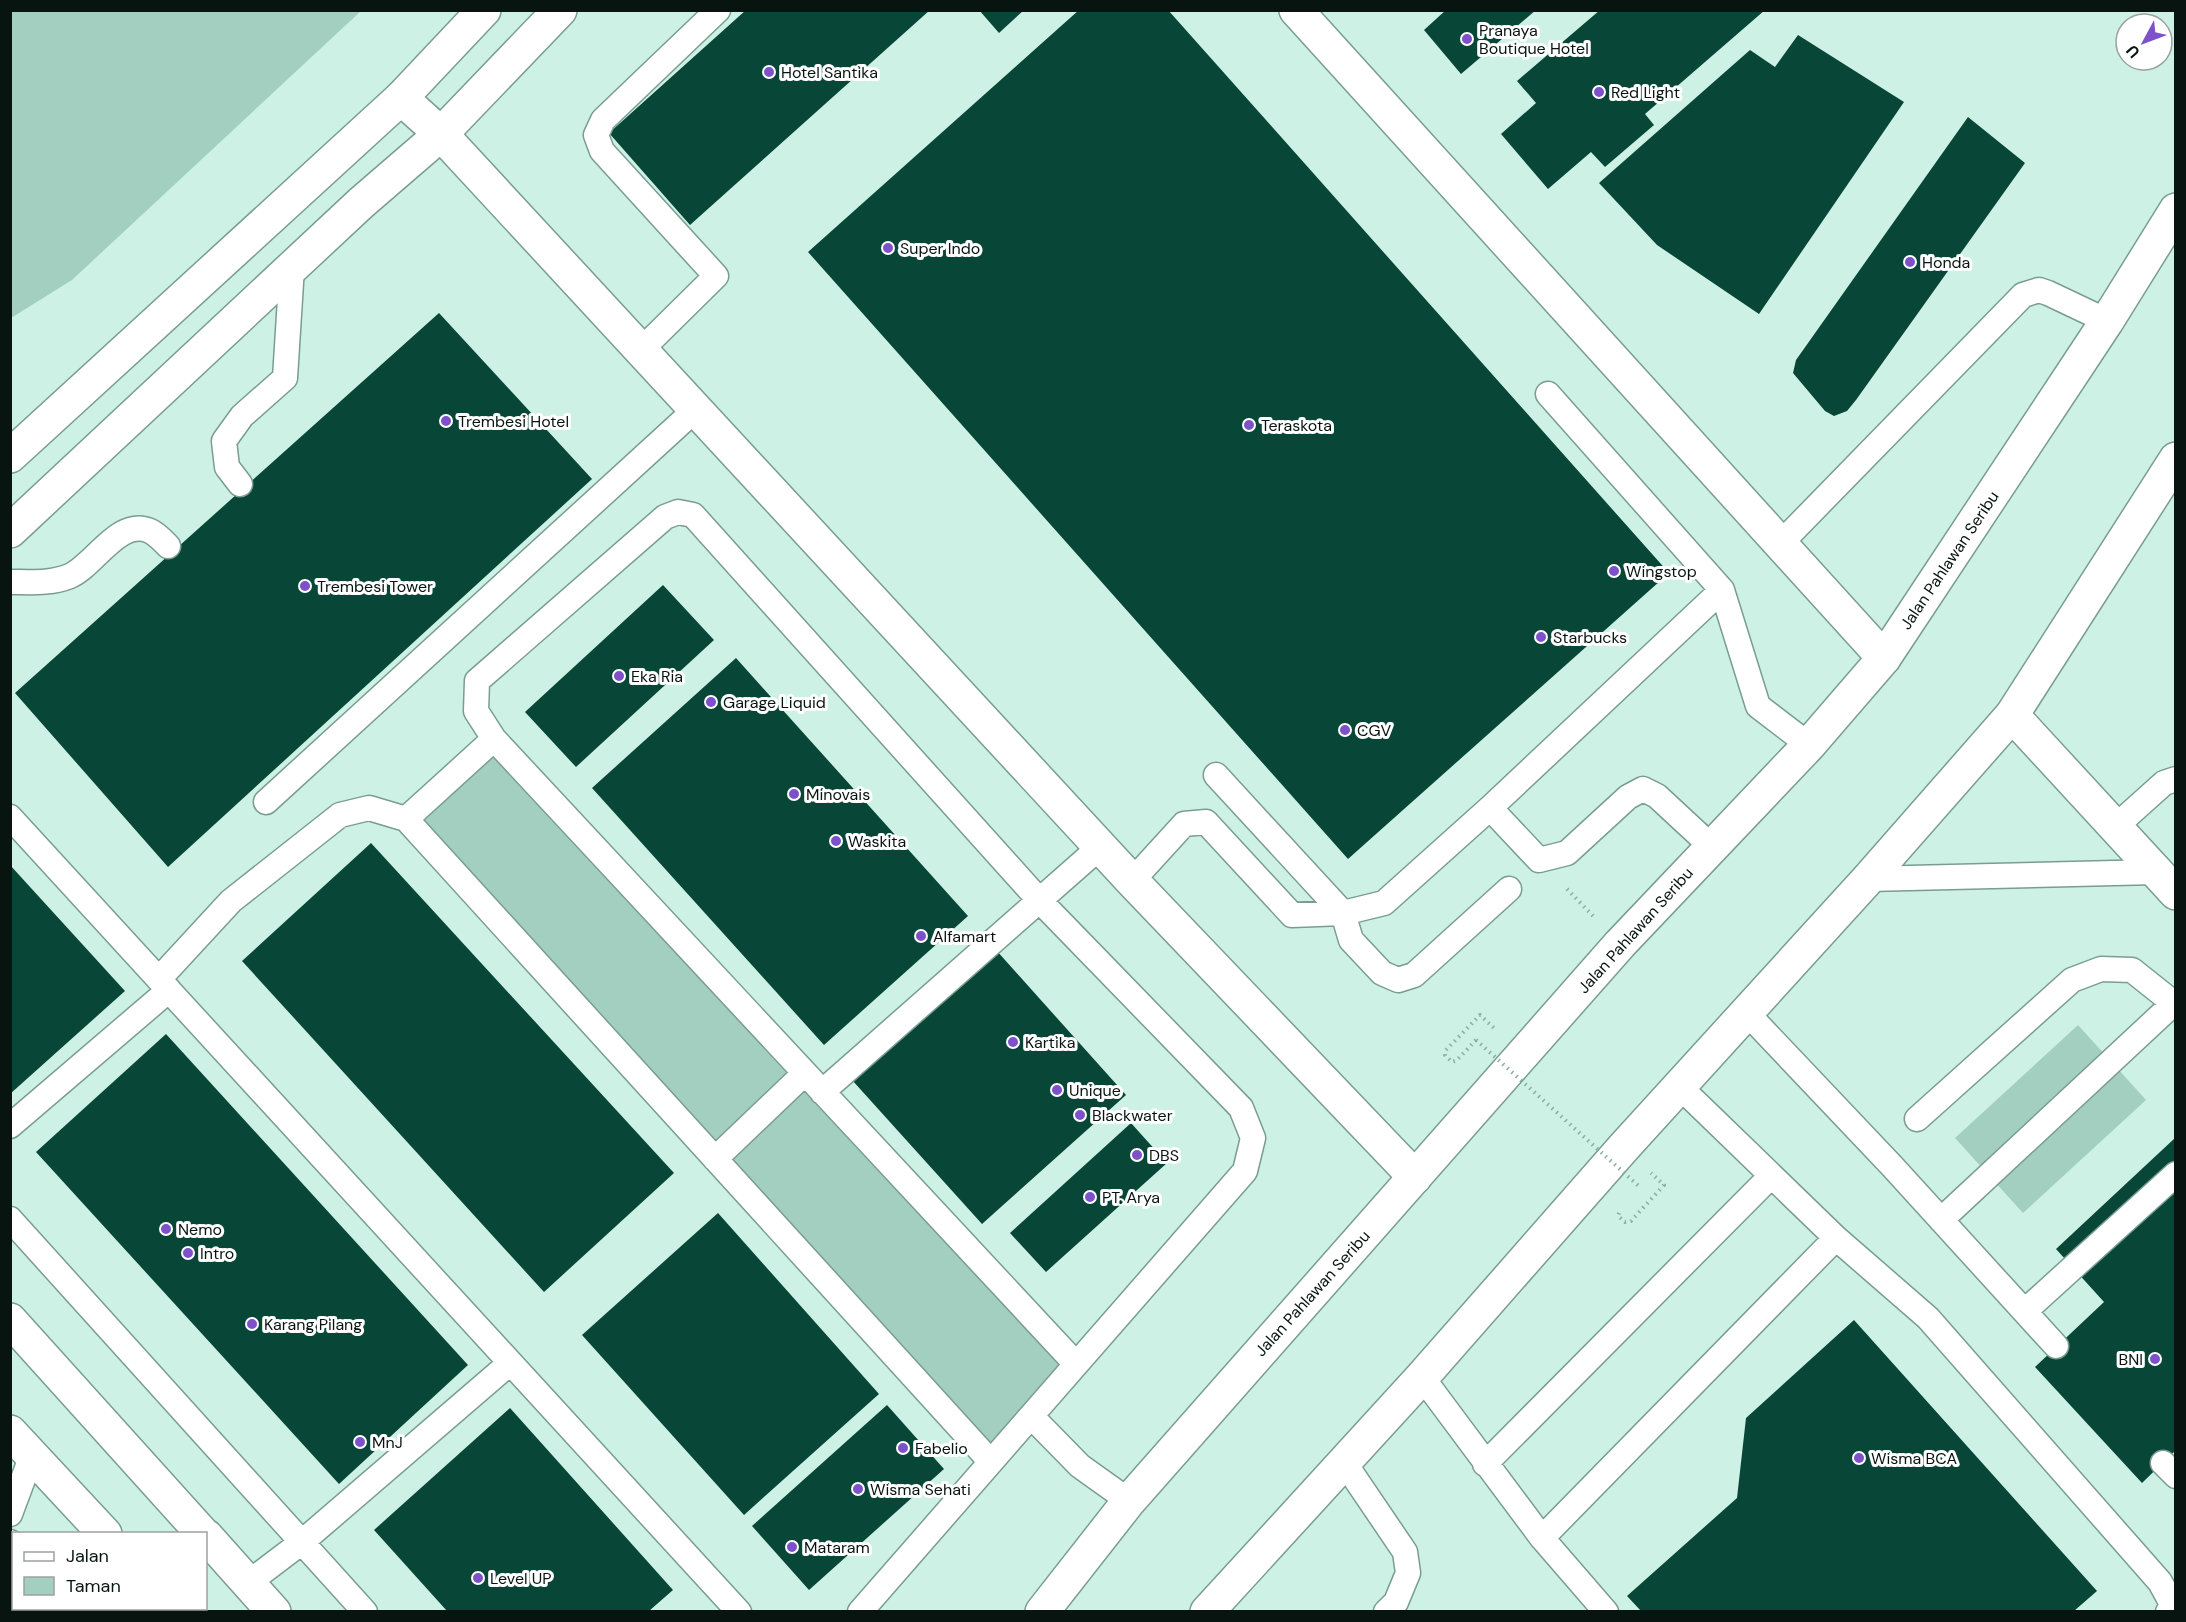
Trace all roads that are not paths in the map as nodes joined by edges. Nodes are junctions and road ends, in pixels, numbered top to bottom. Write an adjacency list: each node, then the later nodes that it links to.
1 (484, 10): 5 (street)
2 (560, 10): 6 (street)
3 (718, 10): 10 (lane)
4 (1296, 10): 17 (street)
5 (401, 98): 6 (street); 13 (street)
6 (441, 134): 8 (street); 10 (street)
7 (2175, 210): 9 (street, Jalan Pahlawan Seribu)
8 (292, 267): 15 (lane); 16 (street)
9 (2107, 321): 17 (lane); 21 (street, Jalan Pahlawan Seribu)
10 (641, 350): 12 (street)
11 (1548, 394): 20 (lane)
12 (696, 409): 27 (lane); 32 (street)
13 (10, 456)
14 (2175, 459): 22 (street)
15 (240, 484)
16 (10, 531)
17 (1780, 544): 21 (street)
18 (168, 546): 19 (lane)
19 (10, 582)
20 (1722, 590): 24 (lane); 28 (lane)
21 (1884, 658): 24 (street, Jalan Pahlawan Seribu)
22 (2012, 716): 31 (street); 34 (street)
23 (494, 739): 30 (lane); 38 (lane); 43 (lane)
24 (1809, 745): 33 (street, Jalan Pahlawan Seribu)
25 (1216, 776): 39 (lane)
26 (2175, 779): 31 (lane)
27 (266, 802)
28 (1490, 808): 33 (lane); 39 (lane)
29 (10, 817): 40 (lane)
30 (406, 819): 40 (lane); 48 (lane)
31 (2115, 827): 36 (street)
32 (1100, 847): 35 (street); 38 (lane)
33 (1712, 847): 51 (street, Jalan Pahlawan Seribu)
34 (1868, 879): 36 (lane); 42 (street)
35 (1131, 881): 39 (lane); 51 (street)
36 (2166, 882)
37 (1509, 889): 39 (lane)
38 (1040, 901): 45 (lane); 59 (lane)
39 (1342, 913)
40 (164, 984): 47 (lane); 58 (lane)
41 (2175, 1004): 46 (lane); 53 (lane)
42 (1746, 1012): 44 (street); 53 (lane)
43 (805, 1073): 45 (lane); 48 (lane)
44 (1679, 1086): 50 (lane); 60 (street)
45 (822, 1092): 59 (lane)
46 (1917, 1119)
47 (10, 1126)
48 (715, 1158): 63 (lane)
49 (2175, 1174): 55 (lane)
50 (1771, 1176): 54 (lane); 65 (lane)
51 (1415, 1177): 66 (street, Jalan Pahlawan Seribu)
52 (10, 1219): 72 (lane)
53 (1941, 1220): 55 (lane)
54 (1836, 1238): 71 (lane); 82 (lane)
55 (2025, 1311): 57 (lane)
56 (10, 1320): 69 (street)
57 (2056, 1346)
58 (510, 1363): 72 (lane); 76 (lane)
59 (1076, 1364): 61 (lane)
60 (1422, 1377): 64 (street); 65 (lane)
61 (1031, 1416): 63 (lane); 66 (lane)
62 (21, 1444): 67 (lane); 68 (street)
63 (991, 1462): 77 (lane)
64 (1344, 1462): 79 (street); 80 (lane)
65 (1485, 1464): 71 (lane)
66 (1129, 1501): 78 (street, Jalan Pahlawan Seribu)
67 (10, 1514)
68 (104, 1532)
69 (201, 1532)
70 (207, 1538): 73 (street)
71 (1542, 1538): 81 (lane)
72 (302, 1542): 73 (lane); 75 (lane)
73 (248, 1583): 74 (street)
74 (274, 1611)
75 (365, 1611)
76 (739, 1611)
77 (860, 1611)
78 (1042, 1611)
79 (1207, 1611)
80 (1386, 1611)
81 (1606, 1611)
82 (2168, 1611)

